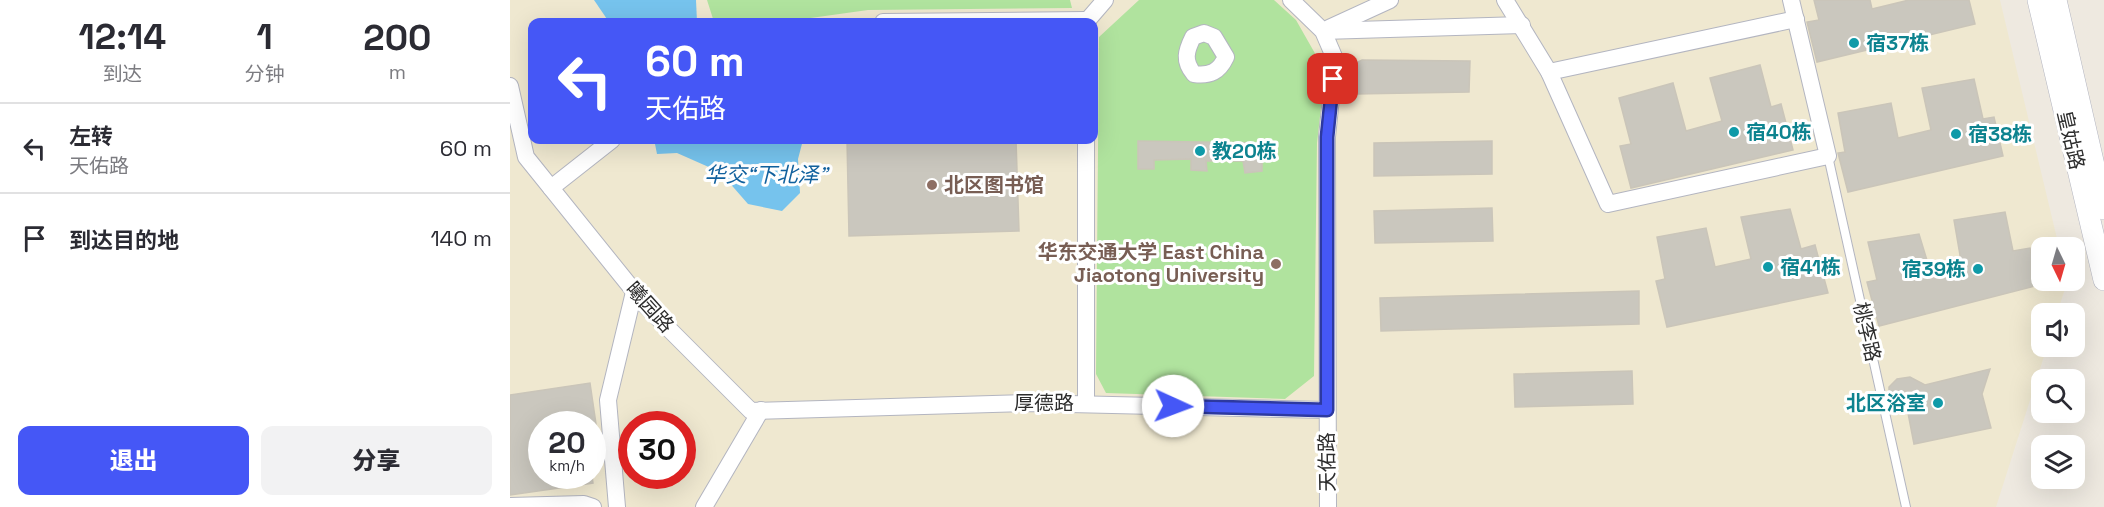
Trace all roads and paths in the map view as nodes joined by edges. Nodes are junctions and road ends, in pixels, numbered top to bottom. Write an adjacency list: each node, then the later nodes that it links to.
1 (1106, 0): 8 (street)
2 (1292, 0): 11 (street, 天佑路)
3 (1390, 0): 11 (street)
4 (1505, 0): 10 (street)
5 (1791, 0): 9 (street)
6 (2037, 0): 19 (street, 皇姑路)
7 (2056, 0): 18 (street, 皇姑路)
8 (1089, 18)
9 (1796, 19): 12 (street); 16 (street)
10 (1522, 25): 11 (street); 12 (street)
11 (1323, 31): 23 (street, 天佑路)
12 (1550, 72): 16 (street)
13 (510, 86): 17 (street, 曦园路)
14 (607, 144): 17 (street)
15 (1086, 144): 21 (street)
16 (1828, 156): 29 (lane, 桃李路)
17 (551, 188): 20 (street, 曦园路)
18 (2104, 208)
19 (2104, 280)
20 (634, 292): 22 (street, 曦园路); 26 (street)
21 (1086, 403): 22 (street, 厚德路); 23 (street, 厚德路)
22 (761, 410): 27 (street)
23 (1327, 410): 28 (street, 天佑路)
24 (510, 506): 25 (street)
25 (593, 507)
26 (617, 507)
27 (704, 507)
28 (1328, 507)
29 (1906, 507)

